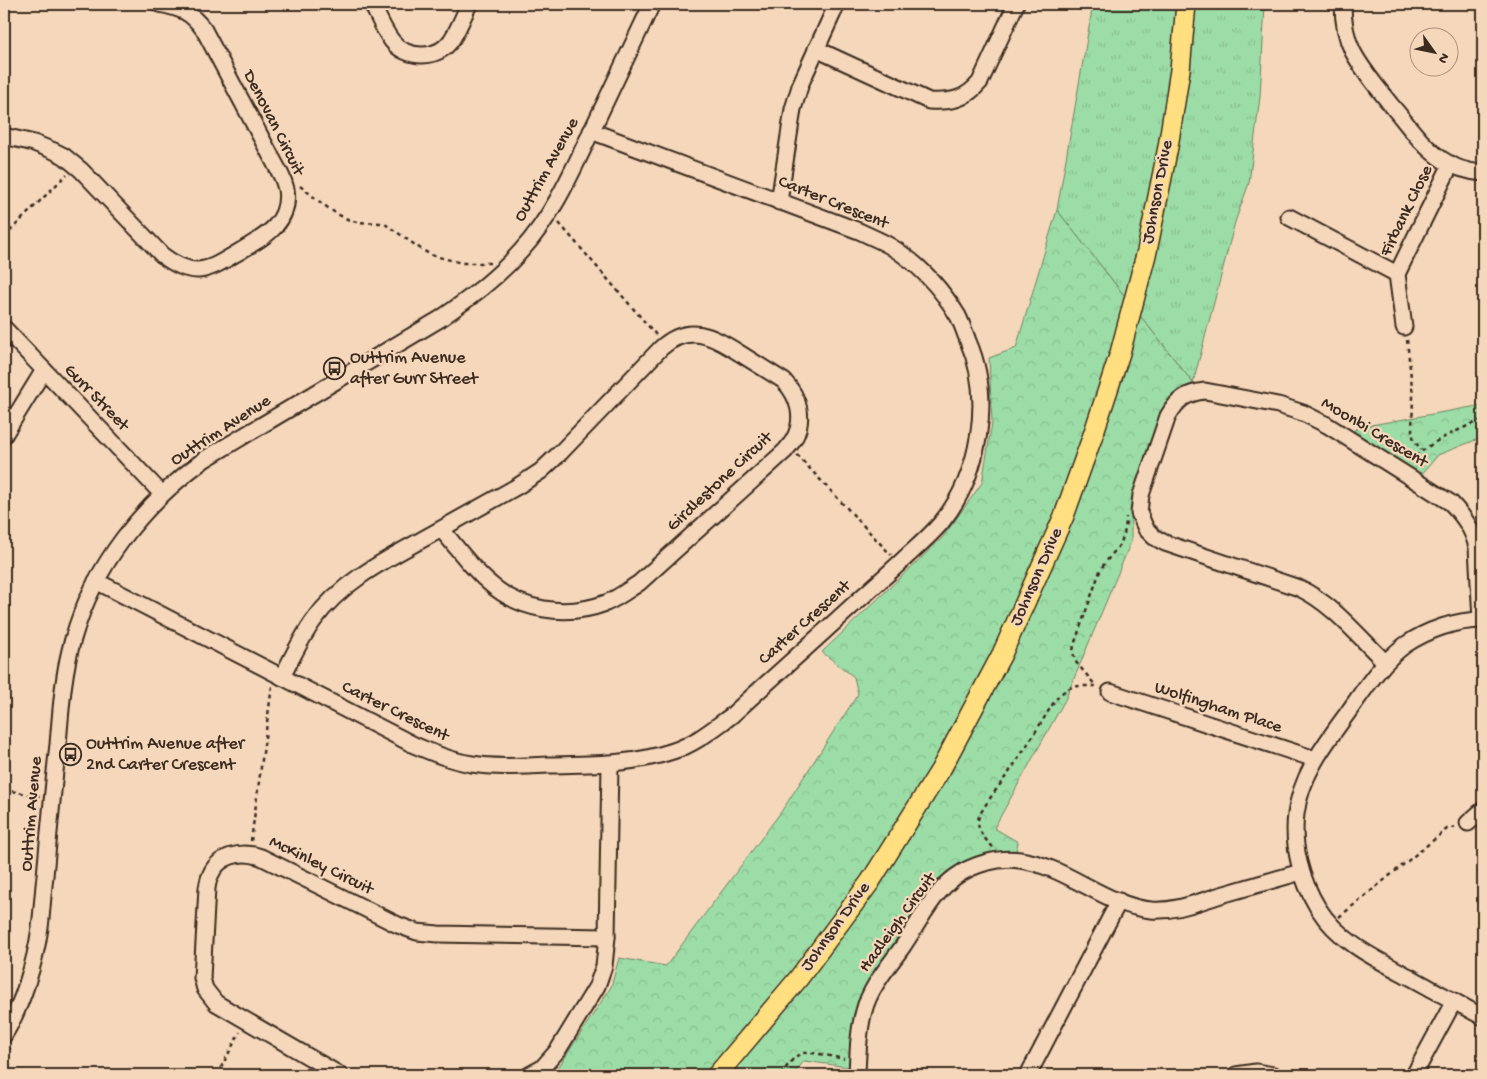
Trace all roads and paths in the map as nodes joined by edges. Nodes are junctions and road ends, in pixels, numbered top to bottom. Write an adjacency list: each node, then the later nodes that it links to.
1 (159, 4): 15 (street, Denovan Circuit)
2 (372, 4): 3 (street)
3 (469, 4)
4 (652, 4): 10 (street, Outtrim Avenue)
5 (837, 4): 9 (street)
6 (1016, 4): 9 (street)
7 (1186, 4): 60 (main road, Johnson Drive)
8 (1343, 4): 12 (street)
9 (816, 49): 16 (street)
10 (591, 131): 16 (street, Carter Crescent); 31 (street, Outtrim Avenue)
11 (4, 136): 13 (street, Denovan Circuit)
12 (1451, 164): 14 (street); 21 (street, Firbank Close)
13 (75, 166): 15 (street, Denovan Circuit); 19 (path)
14 (1483, 173)
15 (284, 184): 20 (path)
16 (780, 202): 34 (street, Carter Crescent)
17 (1289, 217): 21 (street, Firbank Close)
18 (557, 222): 24 (path)
19 (4, 237)
20 (487, 269)
21 (1397, 274): 22 (street, Firbank Close)
22 (1404, 327): 29 (path)
23 (4, 328): 25 (street, Gurr Street)
24 (664, 345): 28 (street, Girdlestone Circuit); 33 (street, Girdlestone Circuit)
25 (44, 370): 27 (street); 31 (street, Gurr Street)
26 (1483, 419): 29 (path)
27 (4, 435)
28 (789, 446): 33 (street, Girdlestone Circuit); 34 (path)
29 (1421, 450): 30 (path)
30 (1402, 472): 36 (street, Moonbi Crescent); 37 (street, Moonbi Crescent)
31 (162, 494): 35 (street, Outtrim Avenue)
32 (1126, 513): 47 (path)
33 (441, 529): 38 (street, Girdlestone Circuit)
34 (899, 564): 41 (street, Carter Crescent)
35 (96, 581): 38 (street, Carter Crescent); 54 (street, Outtrim Avenue)
36 (1482, 620): 37 (street)
37 (1385, 662): 40 (street)
38 (278, 675): 41 (street, Carter Crescent); 46 (path)
39 (1110, 692): 40 (street, Wolfingham Place)
40 (1315, 759): 48 (street)
41 (610, 764): 51 (street)
42 (4, 790): 43 (path)
43 (41, 796)
44 (1483, 810): 45 (street)
45 (1468, 823): 50 (path)
46 (252, 839)
47 (997, 849)
48 (1301, 872): 49 (street, Hadleigh Circuit); 50 (street)
49 (1119, 901): 56 (street, Hadleigh Circuit); 62 (street)
50 (1331, 924): 52 (street)
51 (607, 937): 58 (street, McKinley Circuit); 59 (street)
52 (1454, 1001): 53 (street); 65 (street)
53 (1483, 1017)
54 (4, 1035)
55 (237, 1038): 57 (path)
56 (857, 1068): 61 (path)
57 (217, 1075)
58 (340, 1075)
59 (530, 1075)
60 (717, 1075)
61 (781, 1075)
62 (1028, 1075)
63 (1236, 1075): 64 (street)
64 (1274, 1075)
65 (1414, 1075)

